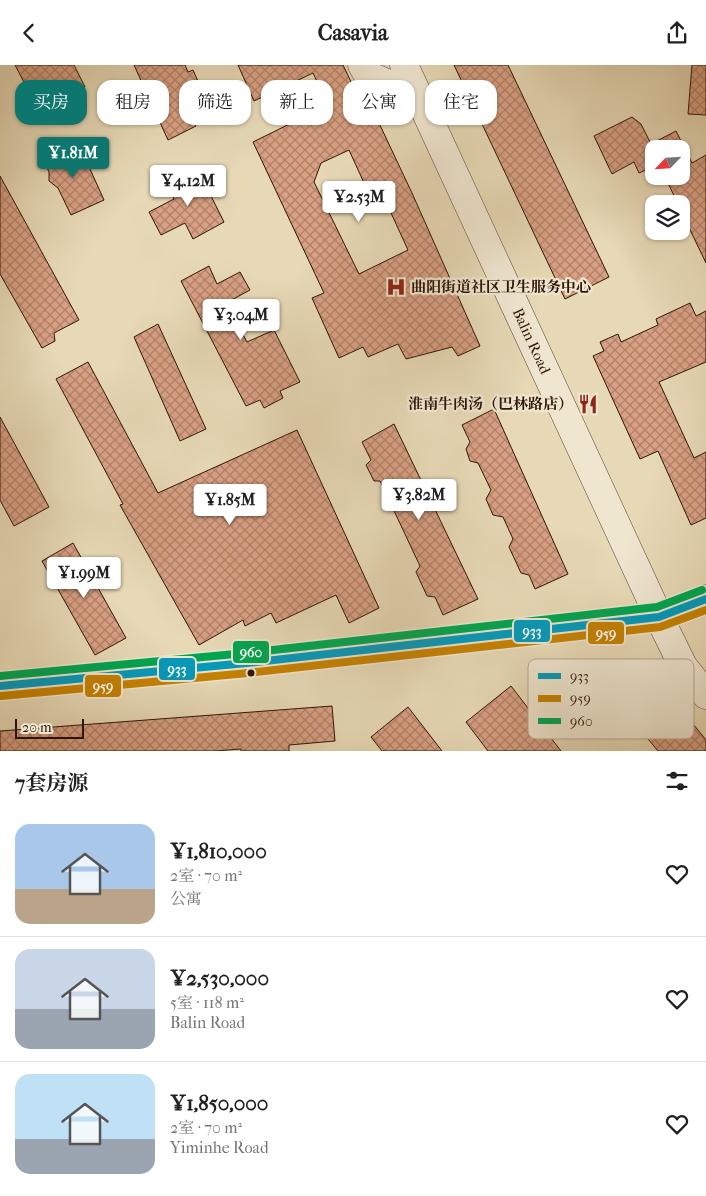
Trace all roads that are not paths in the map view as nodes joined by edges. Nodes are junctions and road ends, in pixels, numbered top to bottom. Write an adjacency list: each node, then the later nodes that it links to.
1 (362, 65): 3 (street)
2 (404, 65): 3 (street, Balin Road)
3 (419, 97): 5 (street, Balin Road)
4 (706, 599): 5 (street)
5 (659, 617): 6 (street, Balin Road); 8 (street)
6 (680, 659)
7 (694, 680): 9 (street, Balin Road)
8 (0, 687)
9 (706, 695)

